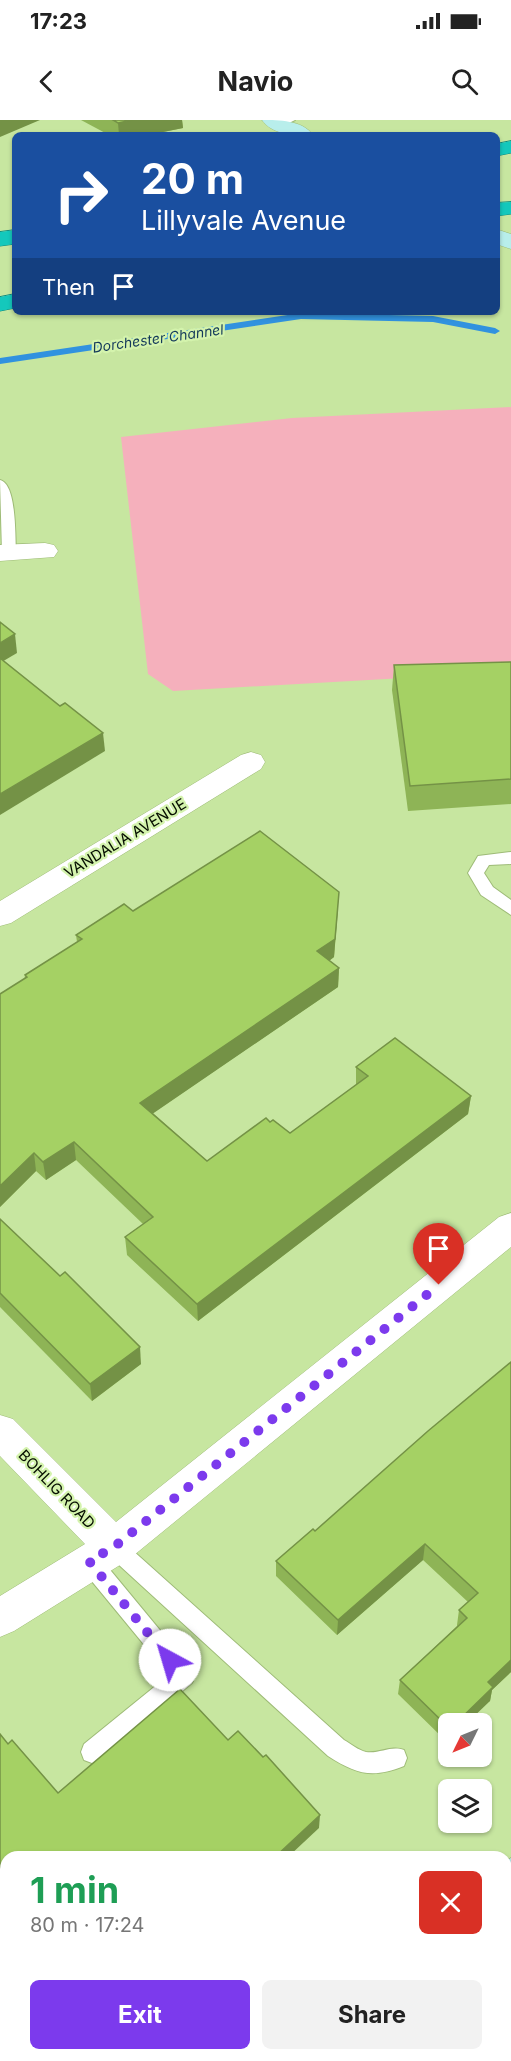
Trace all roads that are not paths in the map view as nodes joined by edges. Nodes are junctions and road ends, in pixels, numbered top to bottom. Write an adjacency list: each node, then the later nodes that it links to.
1 (0, 484): 3 (lane)
2 (45, 551): 3 (street)
3 (5, 553)
4 (251, 762): 7 (street, VANDALIA AVENUE)
5 (511, 858): 6 (lane)
6 (511, 909)
7 (0, 915)
8 (511, 1227): 10 (street)
9 (0, 1431): 10 (street, BOHLIG ROAD)
10 (101, 1554): 11 (street); 12 (lane); 13 (lane)
11 (0, 1618)
12 (92, 1752)
13 (396, 1758)

